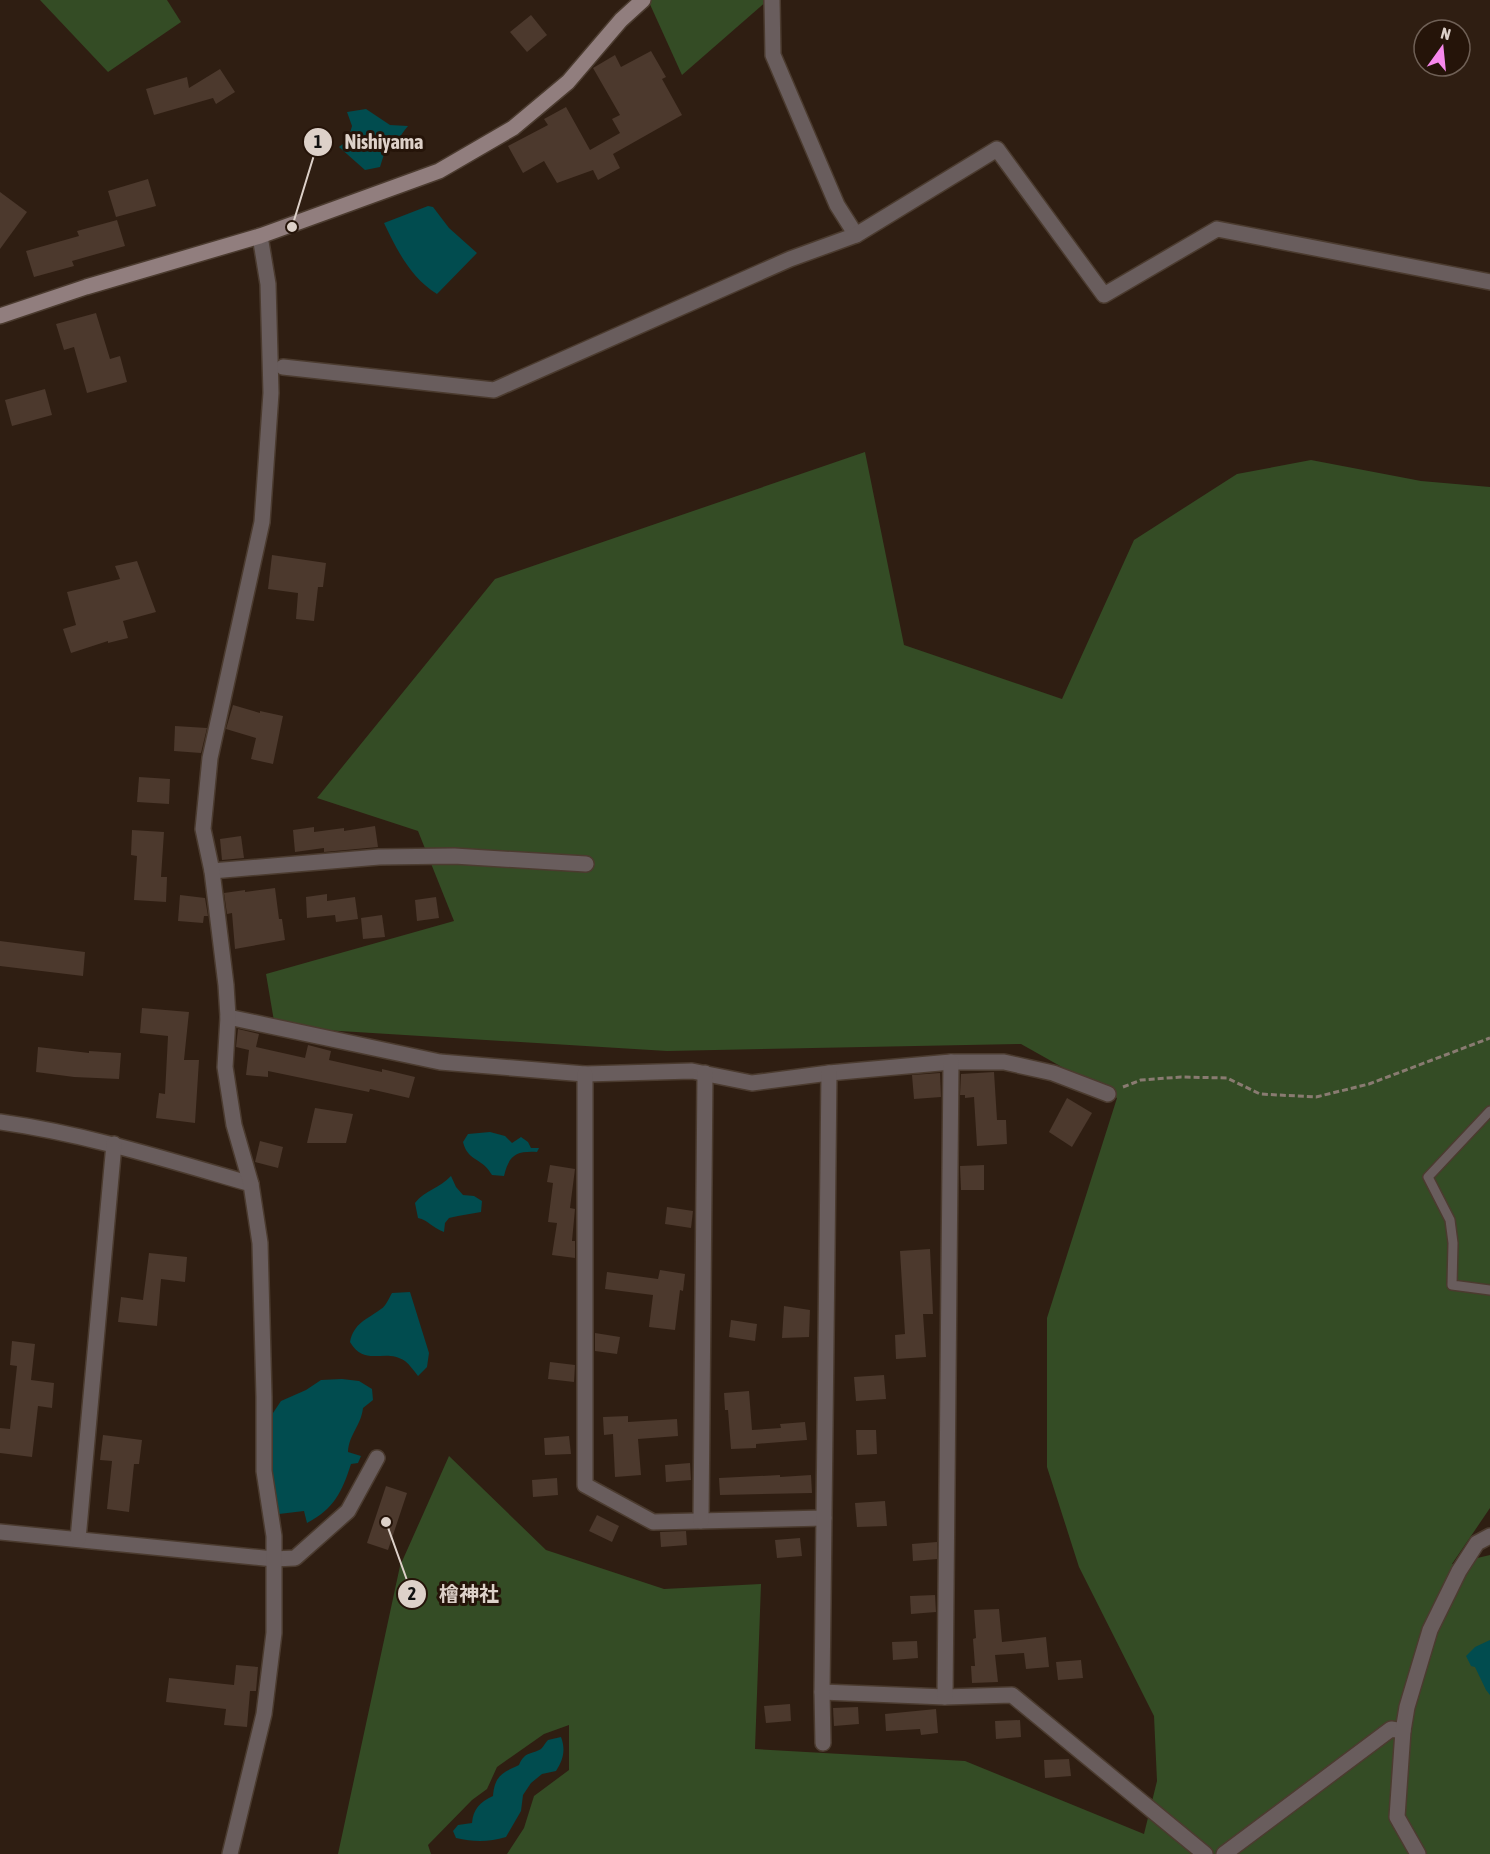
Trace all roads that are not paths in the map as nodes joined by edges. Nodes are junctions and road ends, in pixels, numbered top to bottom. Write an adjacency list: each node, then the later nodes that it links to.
1 (643, 0): 4 (street)
2 (772, 0): 3 (street)
3 (855, 235): 5 (street); 7 (street)
4 (260, 236): 6 (street); 9 (street)
5 (1490, 282)
6 (0, 316)
7 (283, 367)
8 (586, 864): 9 (street)
9 (212, 871): 10 (street)
10 (228, 1017): 14 (street); 19 (street)
11 (951, 1062): 13 (street); 15 (street); 29 (street)
12 (705, 1073): 13 (street); 14 (street); 23 (street)
13 (829, 1073): 22 (street)
14 (585, 1074): 23 (street)
15 (1108, 1094)
16 (1490, 1111): 20 (lane)
17 (0, 1122): 18 (street)
18 (114, 1144): 19 (street); 26 (street)
19 (251, 1184): 27 (street)
20 (1490, 1290)
21 (376, 1458): 27 (street)
22 (824, 1518): 23 (street); 28 (street)
23 (701, 1521)
24 (0, 1532): 26 (street)
25 (1490, 1536): 30 (street)
26 (78, 1539): 27 (street)
27 (274, 1559): 32 (street)
28 (822, 1692): 29 (street); 31 (street)
29 (945, 1697): 33 (street)
30 (1404, 1731): 34 (street); 35 (street)
31 (823, 1743)
32 (230, 1854)
33 (1205, 1854)
34 (1224, 1854)
35 (1418, 1854)

